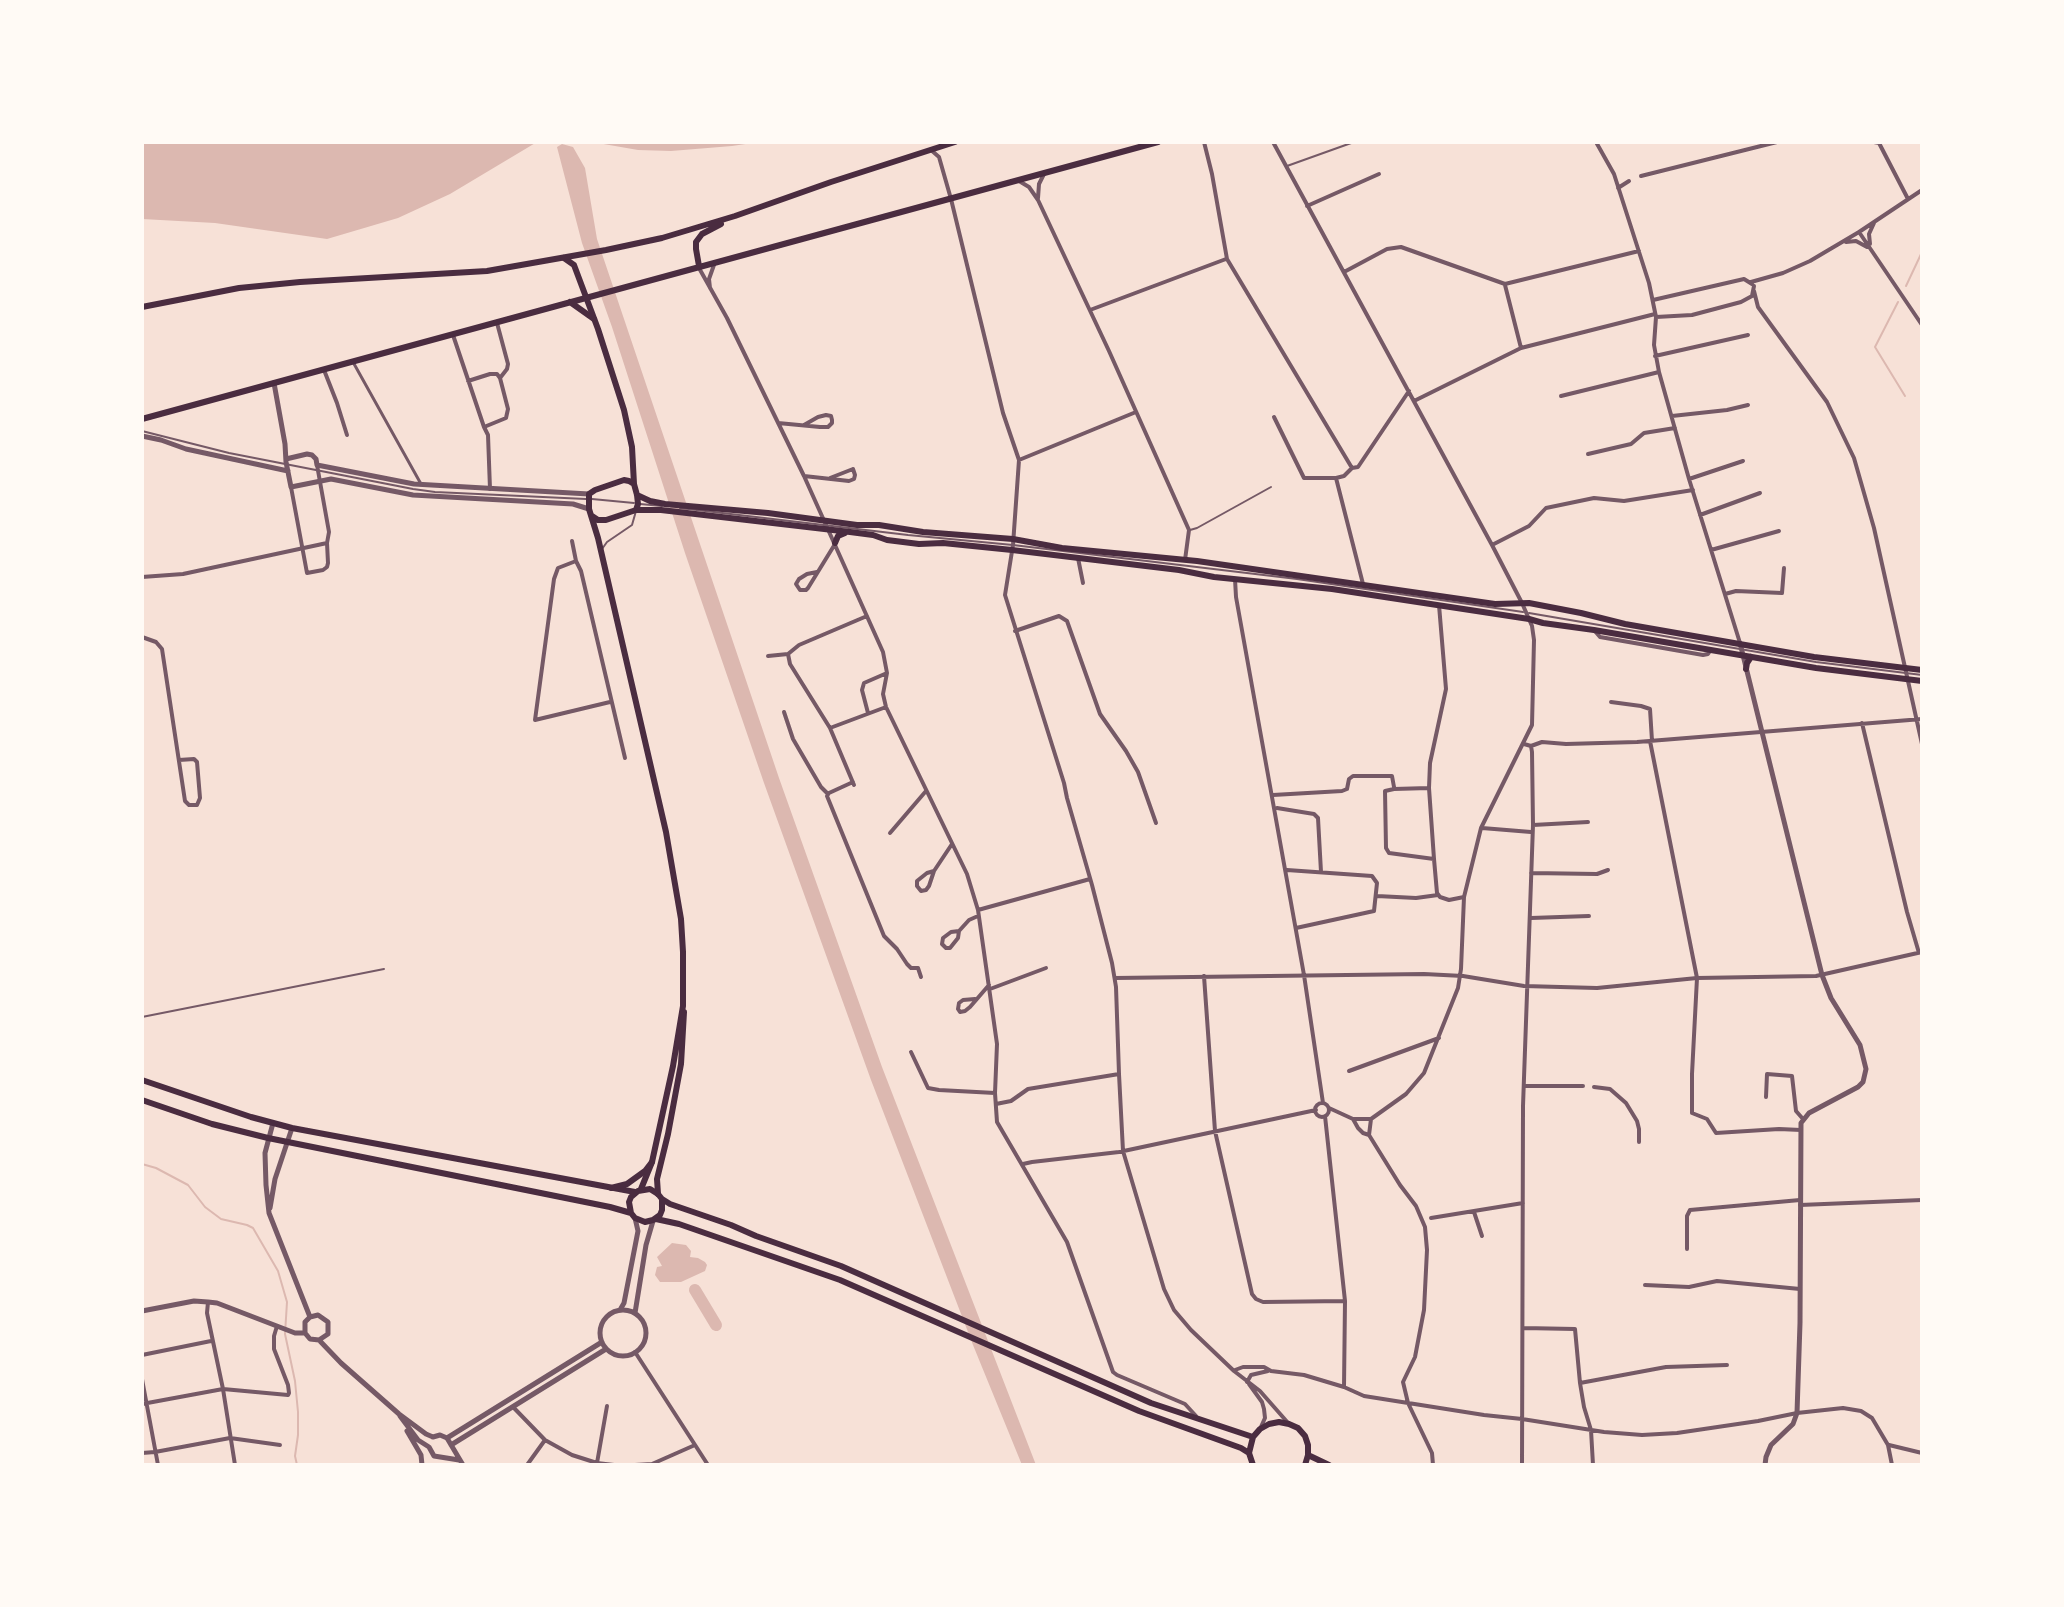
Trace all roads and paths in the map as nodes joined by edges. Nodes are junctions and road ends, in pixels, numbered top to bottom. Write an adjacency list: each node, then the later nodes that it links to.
1 (955, 142): 9 (main road)
2 (1158, 142): 11 (main road)
3 (1204, 142): 29 (street)
4 (1273, 142): 10 (street)
5 (1354, 142): 10 (lane)
6 (1596, 142): 16 (street)
7 (1777, 142): 13 (street)
8 (1874, 142): 19 (street)
9 (931, 150): 18 (street); 22 (main road)
10 (1286, 166): 21 (street)
11 (1044, 174): 14 (main road); 20 (street)
12 (1379, 174): 21 (street)
13 (1641, 176)
14 (1019, 181): 18 (main road); 20 (street)
15 (1629, 181): 16 (street)
16 (1618, 188): 26 (street)
17 (1922, 190): 19 (street)
18 (951, 199): 30 (main road); 74 (street)
19 (1908, 199): 23 (street)
20 (1038, 200): 42 (street)
21 (1307, 206): 32 (street)
22 (735, 216): 28 (main road); 31 (main road)
23 (1874, 223): 24 (street); 27 (street)
24 (1859, 232): 25 (street); 27 (street)
25 (1843, 242): 27 (street); 34 (street)
26 (1639, 251): 33 (street); 37 (street)
27 (1871, 251): 46 (street)
28 (564, 258): 36 (main road); 40 (main road)
29 (1227, 259): 42 (street); 79 (street)
30 (715, 262): 31 (main road); 35 (street)
31 (699, 266): 35 (street); 36 (main road)
32 (1344, 272): 33 (street); 57 (street)
33 (1505, 284): 49 (street)
34 (1753, 287): 37 (street); 39 (street); 41 (street)
35 (711, 290): 65 (street)
36 (585, 297): 38 (main road); 44 (main road)
37 (1653, 300): 43 (street)
38 (570, 302): 44 (main road); 45 (main road)
39 (1741, 302): 41 (street); 43 (street)
40 (142, 307)
41 (1758, 307): 136 (street)
42 (1090, 310): 61 (street)
43 (1656, 316): 49 (street); 50 (street)
44 (594, 319): 77 (main road)
45 (497, 323): 47 (main road); 54 (street)
46 (1922, 325)
47 (453, 335): 51 (main road); 55 (street)
48 (1748, 335): 50 (street)
49 (1521, 348): 59 (street)
50 (1655, 356): 53 (street)
51 (353, 362): 52 (main road); 87 (street)
52 (324, 370): 56 (main road); 70 (street)
53 (1659, 372): 58 (street); 63 (street)
54 (500, 378): 55 (street); 67 (street)
55 (468, 381): 67 (street)
56 (274, 383): 62 (main road); 71 (street)
57 (1409, 391): 59 (street); 79 (street)
58 (1561, 396)
59 (1414, 401): 109 (street)
60 (1748, 405): 63 (street)
61 (1136, 412): 74 (street); 101 (street)
62 (142, 416)
63 (1672, 416): 68 (street)
64 (1274, 417): 82 (street)
65 (778, 423): 66 (street); 80 (street)
66 (804, 425): 66 (street)
67 (484, 427): 90 (street)
68 (1675, 428): 73 (street); 83 (street)
69 (142, 433): 76 (street)
70 (347, 435)
71 (285, 444): 72 (street); 76 (street)
72 (300, 454): 76 (street); 78 (street)
73 (1588, 454)
74 (1019, 460): 108 (street)
75 (1743, 461): 83 (street)
76 (287, 465): 78 (lane); 88 (street)
77 (633, 466): 85 (main road); 86 (main road)
78 (317, 468): 84 (street); 87 (street); 94 (lane)
79 (1352, 468): 82 (street)
80 (804, 476): 81 (street); 100 (street)
81 (830, 478): 81 (street)
82 (1336, 478): 121 (street)
83 (1689, 479): 91 (street)
84 (320, 480): 88 (street); 97 (street); 106 (street)
85 (624, 480): 86 (main road); 94 (main road)
86 (634, 484): 93 (main road)
87 (421, 485): 90 (street)
88 (291, 487): 110 (street)
89 (1271, 487): 101 (lane)
90 (490, 489): 94 (street)
91 (1693, 490): 98 (street); 109 (street)
92 (1760, 493): 98 (street)
93 (637, 495): 95 (main road); 96 (main road)
94 (589, 496): 95 (lane); 97 (main road)
95 (637, 507): 96 (main road); 99 (main road); 111 (lane)
96 (667, 507): 100 (main road)
97 (591, 512): 99 (main road); 104 (main road)
98 (1700, 515): 112 (street)
99 (606, 520): 104 (main road)
100 (826, 525): 103 (main road); 107 (street); 108 (main road)
101 (1189, 530): 114 (street)
102 (1779, 531): 112 (street)
103 (850, 532): 107 (main road); 108 (main road)
104 (598, 538): 111 (main road)
105 (572, 541): 115 (street)
106 (327, 543): 110 (street); 110 (street)
107 (835, 543): 117 (street); 125 (street)
108 (1013, 545): 113 (main road); 114 (main road); 126 (lane); 128 (street)
109 (1492, 545): 123 (street)
110 (301, 548): 118 (street)
111 (601, 550): 194 (main road)
112 (1711, 550): 122 (street)
113 (1078, 558): 119 (main road); 120 (street)
114 (1185, 560): 121 (main road)
115 (576, 561): 138 (street); 138 (street)
116 (1784, 568): 122 (street)
117 (817, 572): 117 (street)
118 (142, 577)
119 (1235, 579): 124 (main road); 157 (street)
120 (1083, 583)
121 (1363, 584): 123 (main road)
122 (1725, 594): 131 (street)
123 (1522, 603): 126 (street); 131 (main road)
124 (1439, 605): 126 (main road); 153 (street)
125 (867, 616): 132 (street); 135 (street)
126 (1528, 616): 127 (main road); 130 (street); 131 (lane)
127 (1543, 623): 130 (street); 131 (main road)
128 (1015, 631): 160 (street); 172 (street)
129 (142, 637): 152 (street)
130 (1534, 640): 148 (street)
131 (1744, 651): 134 (main road); 136 (main road); 136 (main road)
132 (788, 654): 133 (street); 145 (street)
133 (768, 656)
134 (1746, 669): 146 (street)
135 (887, 673): 140 (street); 142 (street)
136 (1907, 674): 137 (main road); 137 (main road); 143 (street)
137 (1922, 675)
138 (610, 702): 151 (street)
139 (1611, 702): 147 (street)
140 (886, 707): 142 (street); 155 (street)
141 (784, 712): 156 (street)
142 (868, 713): 145 (street)
143 (1919, 718): 144 (street); 149 (street)
144 (1862, 723): 146 (street); 181 (street)
145 (830, 728): 156 (street)
146 (1762, 731): 147 (street); 185 (street)
147 (1651, 741): 150 (street); 190 (street)
148 (1524, 744): 150 (street); 162 (street)
149 (1922, 744)
150 (1531, 746): 161 (street)
151 (625, 758)
152 (179, 760): 152 (street)
153 (1429, 788): 154 (street); 166 (street)
154 (1394, 789): 157 (street); 166 (street)
155 (926, 791): 164 (street); 165 (street)
156 (828, 794): 188 (street)
157 (1273, 795): 158 (street)
158 (1275, 808): 167 (street); 170 (street)
159 (1588, 822): 161 (street)
160 (1156, 823)
161 (1533, 825): 163 (street)
162 (1481, 828): 163 (street); 175 (street)
163 (1531, 832): 171 (street)
164 (890, 833)
165 (952, 844): 169 (street); 176 (street)
166 (1434, 859): 173 (street)
167 (1286, 870): 170 (street); 179 (street)
168 (1608, 870): 171 (street)
169 (934, 871): 169 (street)
170 (1321, 872): 174 (street)
171 (1531, 873): 178 (street)
172 (1090, 879): 176 (street); 189 (street)
173 (1438, 895): 174 (street); 175 (street)
174 (1377, 896): 179 (street)
175 (1464, 897): 187 (street)
176 (978, 913): 180 (street); 191 (street)
177 (1589, 916): 178 (street)
178 (1531, 918): 192 (street)
179 (1296, 928): 184 (street)
180 (959, 931): 180 (street)
181 (1921, 953): 185 (street)
182 (1046, 968): 191 (street)
183 (384, 969): 195 (lane)
184 (1304, 975): 186 (street); 187 (street); 207 (street)
185 (1822, 975): 190 (street); 214 (street)
186 (1204, 976): 189 (street); 218 (street)
187 (1460, 976): 192 (street); 196 (street)
188 (921, 977)
189 (1115, 978): 199 (street)
190 (1697, 978): 192 (street); 217 (street)
191 (990, 987): 193 (street); 204 (street)
192 (1529, 987): 201 (street)
193 (975, 999)
194 (683, 1006): 224 (main road); 228 (main road)
195 (142, 1017)
196 (1439, 1038): 198 (street); 213 (street)
197 (911, 1052): 204 (street)
198 (1349, 1071)
199 (1119, 1074): 208 (street); 223 (street)
200 (142, 1080): 215 (main road)
201 (1524, 1086): 202 (street); 231 (street)
202 (1583, 1086)
203 (1594, 1087): 222 (street)
204 (995, 1093): 208 (street)
205 (1766, 1097): 214 (street)
206 (142, 1100): 220 (main road)
207 (1323, 1103): 209 (street); 210 (street)
208 (996, 1104): 225 (street)
209 (1329, 1108): 211 (street); 212 (street)
210 (1316, 1110): 211 (street); 218 (street)
211 (1325, 1116): 241 (street)
212 (1353, 1119): 213 (street); 219 (street)
213 (1371, 1119): 219 (street)
214 (1803, 1119): 217 (street)
215 (273, 1123): 216 (main road); 220 (street)
216 (292, 1128): 221 (street); 226 (main road)
217 (1801, 1130): 230 (street)
218 (1215, 1131): 223 (street); 241 (street)
219 (1369, 1135): 265 (street)
220 (268, 1138): 221 (main road); 233 (street)
221 (288, 1142): 233 (street); 234 (main road)
222 (1639, 1142)
223 (1123, 1151): 225 (street); 257 (street)
224 (652, 1162): 226 (main road); 227 (main road)
225 (1023, 1164): 272 (street)
226 (608, 1189): 227 (main road)
227 (638, 1191): 228 (main road); 234 (main road)
228 (660, 1196): 236 (main road); 272 (main road)
229 (1922, 1200): 230 (street)
230 (1800, 1202): 238 (street); 240 (street)
231 (1523, 1203): 232 (street); 248 (street)
232 (1474, 1212): 235 (street); 237 (street)
233 (269, 1213): 246 (street)
234 (633, 1216): 236 (main road); 243 (street)
235 (1431, 1218)
236 (655, 1220): 245 (street); 288 (main road)
237 (1482, 1236)
238 (1687, 1249)
239 (1645, 1285): 240 (street)
240 (1800, 1289): 269 (street)
241 (1345, 1301): 262 (street)
242 (208, 1302): 244 (street); 247 (street); 251 (street)
243 (620, 1310): 245 (street); 252 (street)
244 (142, 1311)
245 (635, 1313): 254 (street)
246 (310, 1317): 249 (street); 250 (street)
247 (282, 1328): 249 (street); 263 (street)
248 (1523, 1328): 261 (street); 271 (street)
249 (305, 1333): 250 (street)
250 (319, 1340): 264 (street)
251 (211, 1341): 255 (street); 263 (street)
252 (602, 1342): 253 (street); 279 (street)
253 (606, 1349): 254 (street); 268 (street)
254 (635, 1352): 282 (street)
255 (142, 1355)
256 (1727, 1365): 261 (street)
257 (1234, 1371): 258 (street); 260 (street)
258 (1271, 1371): 260 (street); 262 (street)
259 (142, 1379): 266 (street)
260 (1247, 1382): 273 (street); 274 (street)
261 (1580, 1383): 275 (street)
262 (1344, 1387): 265 (street)
263 (223, 1389): 266 (street); 278 (street)
264 (384, 1401): 270 (street); 297 (street)
265 (1408, 1403): 271 (street); 305 (street)
266 (144, 1404): 286 (street)
267 (607, 1406): 293 (street)
268 (514, 1408): 280 (street); 284 (street)
269 (1797, 1413): 275 (street); 283 (street); 308 (street)
270 (399, 1414): 276 (street); 285 (street)
271 (1522, 1419): 275 (street); 306 (street)
272 (1198, 1420): 277 (main road)
273 (1289, 1424): 274 (main road); 290 (main road)
274 (1260, 1429): 277 (main road)
275 (1591, 1430): 307 (street)
276 (433, 1437): 279 (street); 285 (street)
277 (1253, 1437): 288 (main road)
278 (230, 1438): 281 (street); 286 (street); 296 (street)
279 (447, 1438): 284 (street)
280 (545, 1440): 293 (street); 298 (street)
281 (280, 1445)
282 (695, 1445): 294 (street); 301 (street)
283 (1888, 1445): 289 (street); 309 (street)
284 (452, 1447): 291 (street); 292 (street)
285 (431, 1451): 291 (street); 297 (street)
286 (155, 1452): 287 (street); 295 (street)
287 (142, 1453)
288 (1249, 1453): 302 (main road)
289 (1922, 1453)
290 (1308, 1455): 303 (main road); 304 (main road)
291 (444, 1457): 292 (street)
292 (461, 1462)
293 (597, 1464): 299 (street)
294 (652, 1464): 300 (street)
295 (158, 1465)
296 (235, 1465)
297 (425, 1465)
298 (527, 1465)
299 (614, 1465)
300 (635, 1465)
301 (708, 1465)
302 (1253, 1465)
303 (1305, 1465)
304 (1329, 1465)
305 (1433, 1465)
306 (1522, 1465)
307 (1593, 1465)
308 (1765, 1465)
309 (1892, 1465)

